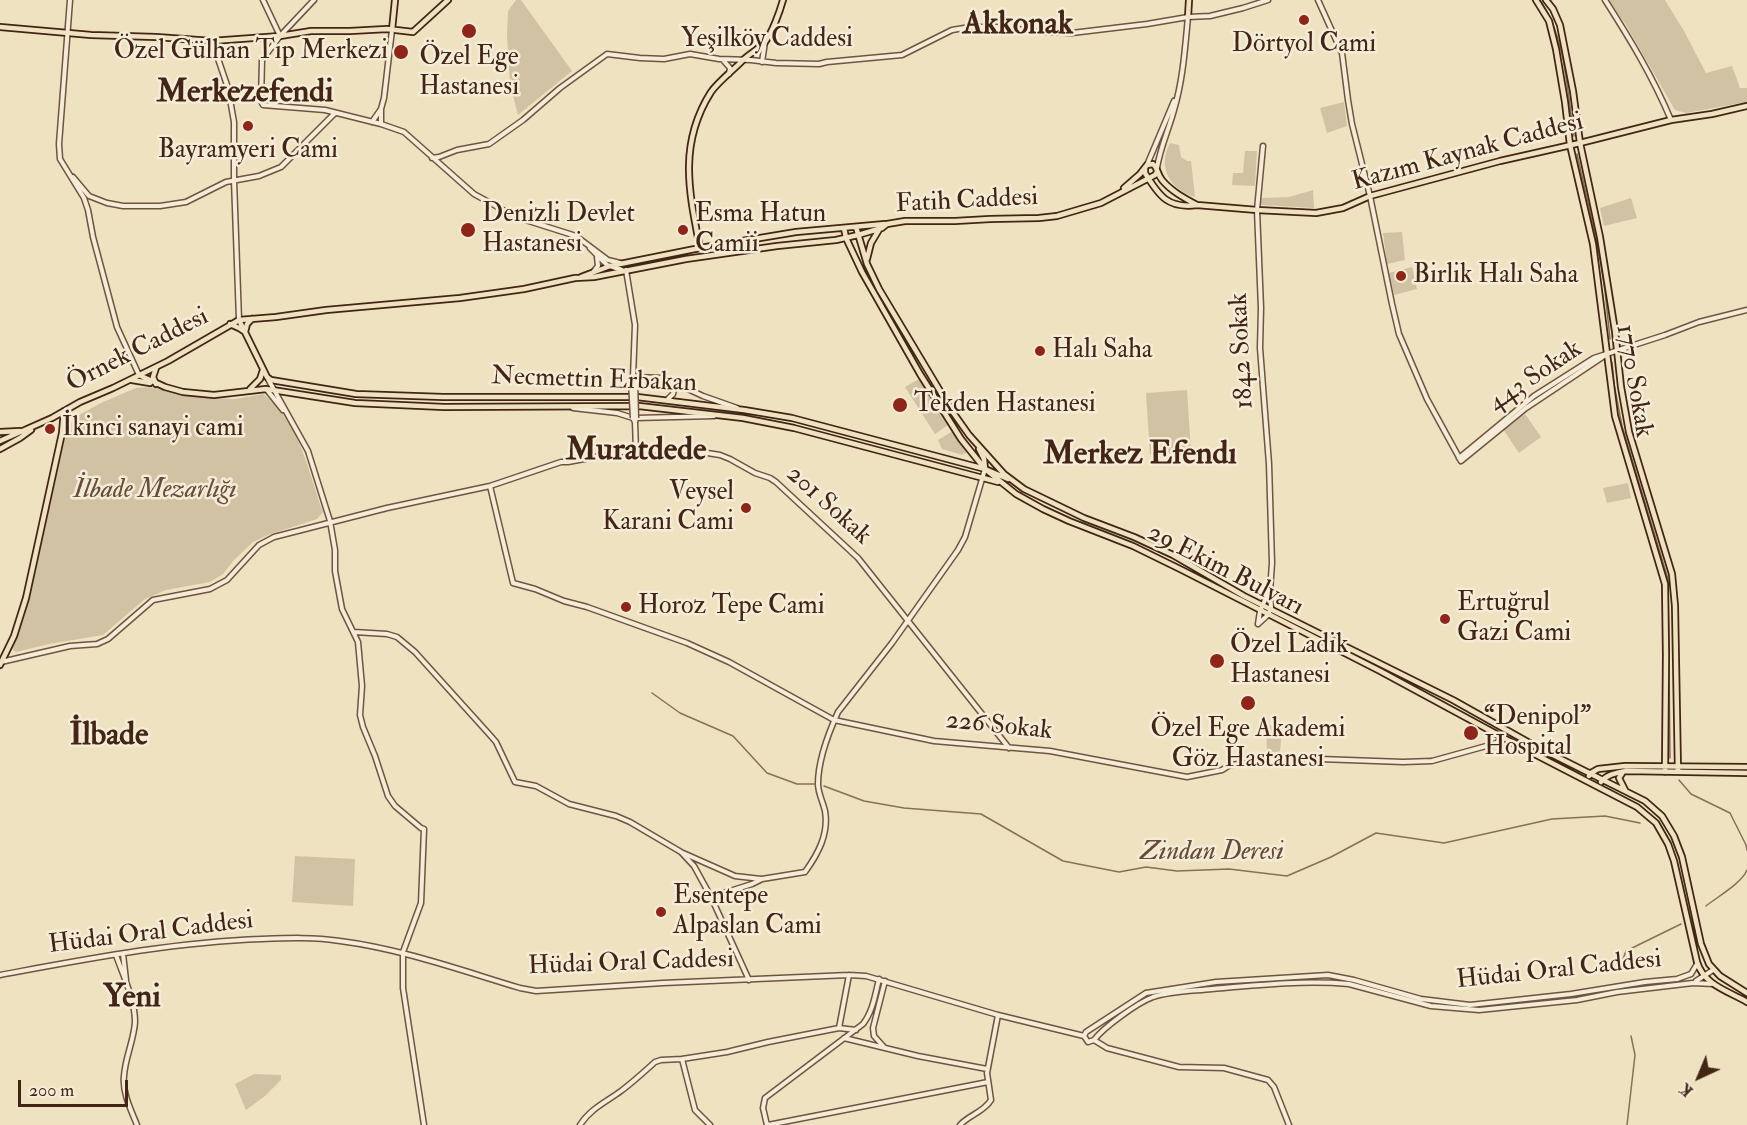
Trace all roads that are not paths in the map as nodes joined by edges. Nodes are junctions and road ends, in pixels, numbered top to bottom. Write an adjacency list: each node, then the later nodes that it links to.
1 (70, 0): 16 (street)
2 (263, 0): 17 (street)
3 (314, 0): 17 (street)
4 (395, 0): 15 (main road)
5 (448, 0): 15 (main road)
6 (783, 0): 19 (main road)
7 (1189, 0): 13 (main road)
8 (1268, 0): 13 (street, Yeşilköy Caddesi)
9 (1318, 0): 42 (street)
10 (1536, 0): 32 (main road, 1770 Sokak)
11 (1546, 0): 31 (main road, 1770 Sokak)
12 (1605, 0): 28 (street)
13 (1188, 17): 22 (street, Yeşilköy Caddesi); 24 (street)
14 (0, 27): 16 (main road)
15 (393, 30): 17 (main road); 26 (street)
16 (68, 32): 18 (main road); 36 (street)
17 (280, 36): 18 (main road); 27 (street)
18 (212, 41): 39 (street)
19 (765, 42): 21 (main road); 22 (street)
20 (722, 60): 21 (street, Yeşilköy Caddesi); 23 (street); 34 (street, Yeşilköy Caddesi)
21 (742, 61): 22 (street, Yeşilköy Caddesi); 23 (main road)
22 (762, 62)
23 (729, 74): 51 (main road)
24 (1176, 98): 35 (street); 37 (street)
25 (1747, 106): 28 (main road, Kazım Kaynak Caddesi)
26 (381, 109): 29 (street); 30 (street)
27 (336, 113): 29 (street); 39 (street)
28 (1671, 120): 31 (main road, Kazım Kaynak Caddesi)
29 (372, 122): 30 (street)
30 (381, 124): 34 (street)
31 (1580, 143): 32 (main road, Kazım Kaynak Caddesi); 69 (main road, 1770 Sokak)
32 (1570, 145): 42 (main road, Kazım Kaynak Caddesi); 70 (main road, 1770 Sokak)
33 (1263, 146): 45 (street, 1842 Sokak)
34 (432, 158): 53 (street)
35 (1146, 167): 37 (main road); 38 (main road); 43 (main road)
36 (67, 169): 39 (street); 73 (street)
37 (1157, 170): 38 (main road, Fatih Caddesi); 44 (main road)
38 (1149, 176): 40 (main road, Fatih Caddesi); 41 (main road)
39 (234, 180): 66 (street)
40 (1141, 182): 41 (main road); 43 (main road, Fatih Caddesi)
41 (1153, 186): 44 (main road, Kazım Kaynak Caddesi)
42 (1370, 196): 45 (main road, Kazım Kaynak Caddesi); 70 (street, 443 Sokak)
43 (1101, 203): 46 (main road, Fatih Caddesi)
44 (1197, 205): 45 (main road, Kazım Kaynak Caddesi)
45 (1257, 210): 106 (street, 1842 Sokak)
46 (888, 224): 47 (main road); 49 (main road, Fatih Caddesi)
47 (856, 227): 48 (main road); 50 (main road, 29 Ekim Bulvarı)
48 (844, 228): 52 (main road, 29 Ekim Bulvarı); 54 (main road)
49 (880, 228): 50 (main road, Fatih Caddesi); 60 (main road)
50 (858, 235): 52 (main road, Fatih Caddesi); 60 (main road, 29 Ekim Bulvarı)
51 (698, 237): 54 (main road); 55 (main road); 56 (main road)
52 (846, 237): 58 (main road, Fatih Caddesi); 98 (main road, 29 Ekim Bulvarı)
53 (583, 240): 57 (street); 61 (street)
54 (709, 246): 55 (main road)
55 (700, 248): 56 (main road); 58 (main road); 59 (main road)
56 (690, 250): 61 (main road)
57 (595, 253): 61 (street); 63 (street)
58 (717, 255): 59 (main road, Fatih Caddesi)
59 (689, 259): 62 (main road, Fatih Caddesi)
60 (866, 261): 95 (main road, 29 Ekim Bulvarı)
61 (609, 265): 62 (street); 63 (main road)
62 (625, 270): 63 (main road, Fatih Caddesi); 76 (street)
63 (594, 275): 65 (main road, Örnek Caddesi)
64 (1747, 310): 69 (street, 443 Sokak)
65 (252, 319): 66 (main road, Örnek Caddesi); 68 (main road)
66 (239, 320): 67 (main road, Örnek Caddesi); 68 (main road)
67 (230, 324): 68 (main road); 71 (main road, Örnek Caddesi)
68 (245, 333): 72 (main road)
69 (1617, 351): 70 (street, 443 Sokak); 121 (main road, 1770 Sokak)
70 (1607, 354): 120 (main road, 1770 Sokak)
71 (158, 366): 73 (main road, Örnek Caddesi); 78 (main road)
72 (263, 370): 74 (main road); 81 (main road)
73 (139, 375): 77 (main road, Örnek Caddesi); 78 (main road)
74 (267, 377): 80 (street); 83 (main road, Necmettin Erbakan)
75 (664, 378): 76 (street); 83 (street); 86 (street)
76 (633, 379): 90 (street, bridge)
77 (129, 380): 78 (main road); 87 (main road, Örnek Caddesi)
78 (156, 384): 81 (main road, Necmettin Erbakan)
79 (266, 389): 80 (main road, Necmettin Erbakan); 81 (main road, Necmettin Erbakan); 88 (street)
80 (273, 389): 82 (main road, Necmettin Erbakan); 84 (street)
81 (248, 390)
82 (288, 393): 84 (street); 85 (main road, Necmettin Erbakan)
83 (668, 399): 86 (main road, Necmettin Erbakan)
84 (280, 401): 88 (street)
85 (559, 406): 89 (main road, Necmettin Erbakan); 90 (street)
86 (744, 410): 99 (main road, Necmettin Erbakan)
87 (64, 411): 91 (main road); 113 (main road, Örnek Caddesi)
88 (286, 412): 105 (street)
89 (729, 416): 90 (street); 101 (main road, Necmettin Erbakan)
90 (634, 419): 97 (street)
91 (38, 424): 92 (main road); 96 (main road)
92 (22, 431): 93 (main road); 94 (main road)
93 (0, 432)
94 (0, 441)
95 (975, 442): 100 (main road); 103 (main road, 29 Ekim Bulvarı)
96 (0, 449)
97 (636, 450): 104 (street, 201 Sokak); 111 (street, 201 Sokak)
98 (971, 452): 99 (main road); 100 (main road, 29 Ekim Bulvarı)
99 (961, 464): 100 (main road, Necmettin Erbakan)
100 (986, 470): 101 (street); 102 (main road, 29 Ekim Bulvarı); 103 (main road)
101 (982, 478): 102 (main road, Necmettin Erbakan); 111 (street)
102 (1003, 484): 109 (main road, 29 Ekim Bulvarı)
103 (1018, 485): 107 (main road, 29 Ekim Bulvarı)
104 (490, 486): 105 (street, 201 Sokak); 114 (street, 226 Sokak)
105 (330, 521): 112 (street); 113 (street, 201 Sokak)
106 (1270, 591): 107 (street); 108 (street, 1842 Sokak)
107 (1263, 604): 108 (main road, 29 Ekim Bulvarı); 109 (street)
108 (1271, 608): 110 (street); 118 (main road, 29 Ekim Bulvarı)
109 (1260, 611): 110 (main road, 29 Ekim Bulvarı); 110 (street)
110 (1268, 615): 115 (main road, 29 Ekim Bulvarı)
111 (907, 621): 114 (street); 116 (street, 201 Sokak)
112 (354, 632): 129 (street); 132 (street)
113 (1, 663)
114 (834, 720): 116 (street, 226 Sokak); 130 (street)
115 (1502, 737): 116 (street, 226 Sokak); 126 (main road, 29 Ekim Bulvarı)
116 (1009, 748)
117 (1747, 767): 121 (main road)
118 (1580, 768): 119 (main road); 123 (main road, 29 Ekim Bulvarı)
119 (1598, 769): 120 (main road); 123 (main road)
120 (1665, 769): 121 (main road); 122 (main road)
121 (1678, 769): 124 (main road)
122 (1623, 772): 125 (main road); 128 (main road)
123 (1590, 773): 125 (main road, 29 Ekim Bulvarı); 126 (main road)
124 (1747, 773)
125 (1602, 780): 127 (main road); 128 (main road, 29 Ekim Bulvarı)
126 (1586, 781): 127 (main road, 29 Ekim Bulvarı)
127 (1598, 787): 135 (main road, 29 Ekim Bulvarı)
128 (1627, 792): 136 (main road, 29 Ekim Bulvarı)
129 (681, 852): 130 (street); 131 (street)
130 (762, 879): 131 (street)
131 (711, 897): 144 (street)
132 (403, 952): 133 (street, Hüdai Oral Caddesi); 144 (street, Hüdai Oral Caddesi); 166 (street)
133 (123, 954): 134 (street, Hüdai Oral Caddesi); 145 (street)
134 (116, 955): 139 (street, Hüdai Oral Caddesi); 145 (street)
135 (1697, 962): 137 (main road, 29 Ekim Bulvarı); 141 (street)
136 (1709, 964): 137 (street, Hüdai Oral Caddesi); 138 (main road, 29 Ekim Bulvarı)
137 (1700, 970): 141 (street, Hüdai Oral Caddesi); 142 (main road, 29 Ekim Bulvarı)
138 (1713, 970): 142 (street); 149 (main road, 29 Ekim Bulvarı)
139 (0, 975)
140 (849, 975): 143 (street, Hüdai Oral Caddesi); 144 (street, Hüdai Oral Caddesi); 152 (street)
141 (1690, 975): 154 (street, Hüdai Oral Caddesi)
142 (1704, 977): 147 (street); 148 (main road, 29 Ekim Bulvarı)
143 (879, 979): 146 (street, Hüdai Oral Caddesi); 153 (street)
144 (749, 980)
145 (126, 981): 165 (street)
146 (885, 981): 151 (street, Hüdai Oral Caddesi); 155 (street)
147 (1693, 983): 148 (street); 158 (street, Hüdai Oral Caddesi)
148 (1714, 984): 150 (main road, 29 Ekim Bulvarı)
149 (1747, 993)
150 (1747, 1002)
151 (998, 1015): 156 (street, Hüdai Oral Caddesi); 163 (street)
152 (839, 1028): 153 (street); 157 (street); 162 (street)
153 (858, 1028): 155 (street); 157 (street); 159 (street)
154 (1090, 1030): 156 (street); 158 (street)
155 (874, 1033): 160 (street); 161 (street)
156 (1084, 1036): 158 (street)
157 (844, 1038): 159 (street); 169 (street)
158 (1095, 1039): 171 (street)
159 (861, 1041): 160 (street)
160 (872, 1044): 161 (street)
161 (885, 1047): 163 (street)
162 (682, 1059): 167 (street); 168 (street)
163 (987, 1070): 164 (street)
164 (988, 1082): 169 (street); 170 (street)
165 (137, 1125)
166 (423, 1125)
167 (580, 1125)
168 (710, 1125)
169 (767, 1125)
170 (960, 1125)
171 (1289, 1125)

